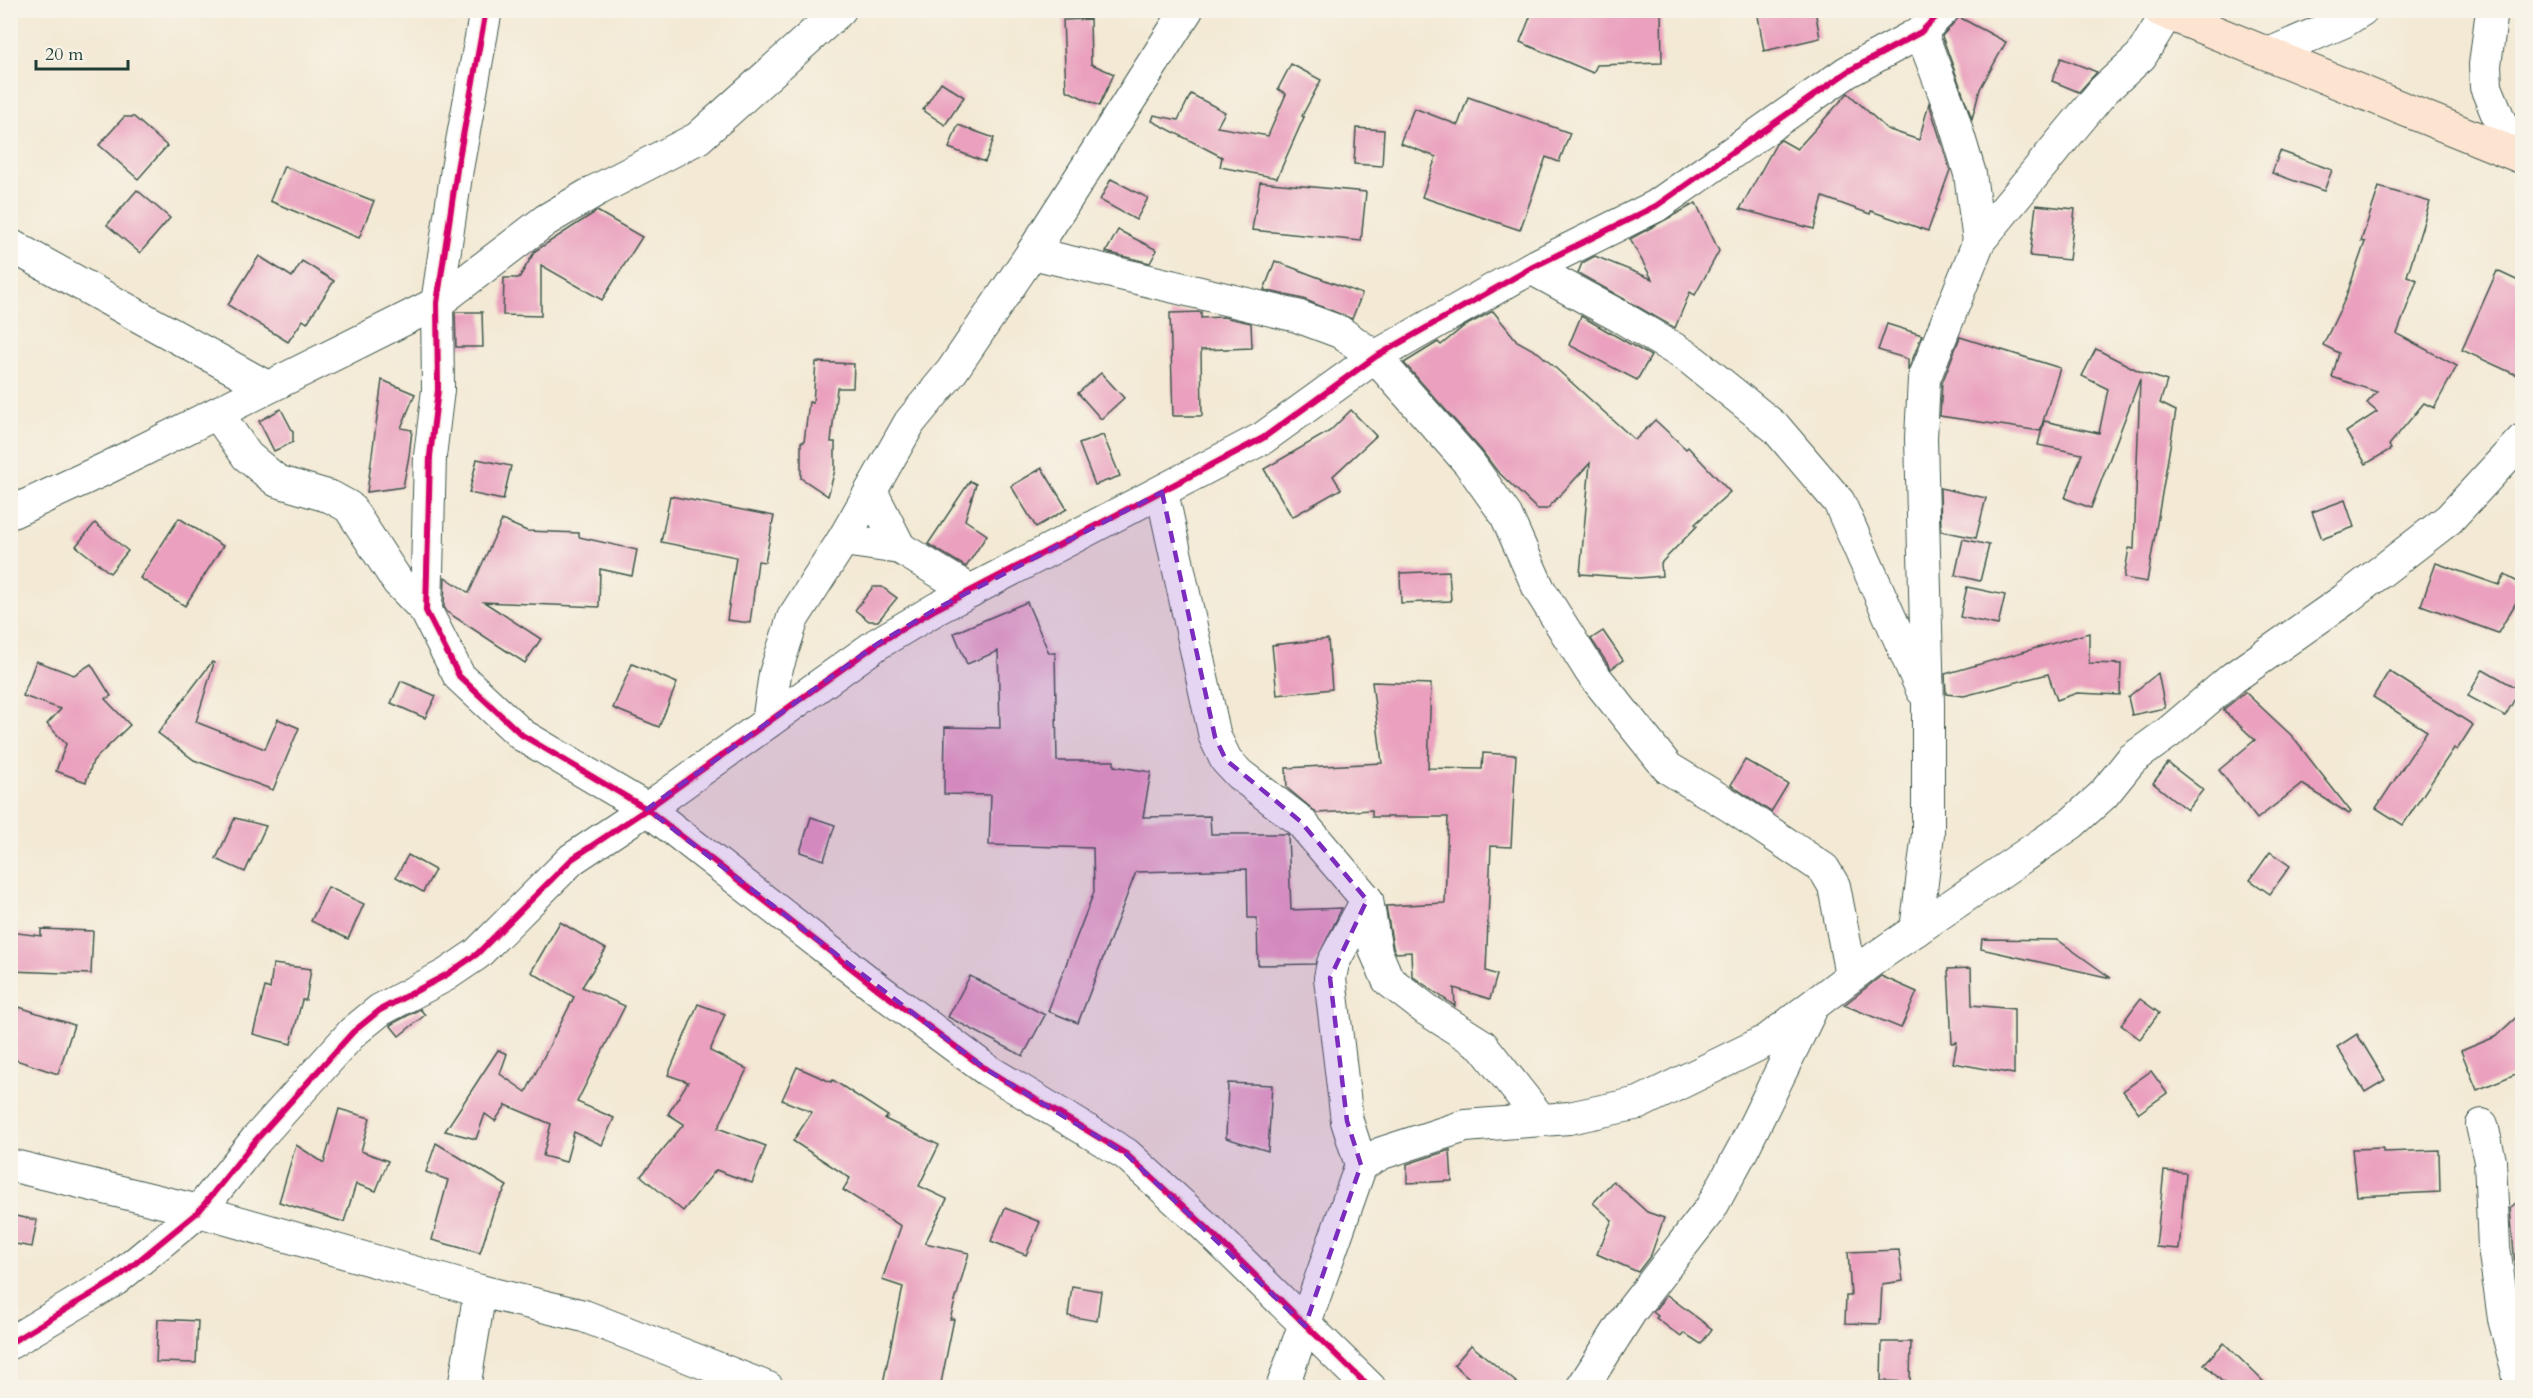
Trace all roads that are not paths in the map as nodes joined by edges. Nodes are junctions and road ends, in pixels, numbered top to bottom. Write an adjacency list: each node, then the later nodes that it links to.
1 (486, 10): 15 (street)
2 (840, 10): 15 (street)
3 (1187, 10): 13 (street)
4 (1943, 10): 8 (street)
5 (2362, 10): 9 (street)
6 (2493, 10): 10 (street)
7 (2166, 12): 9 (main road); 11 (street)
8 (1921, 32): 11 (street); 14 (street)
9 (2271, 53): 10 (main road)
10 (2518, 155)
11 (1979, 241): 27 (street)
12 (10, 245): 17 (street)
13 (1032, 253): 16 (street); 20 (street)
14 (1531, 268): 16 (street); 27 (street)
15 (437, 303): 17 (street); 26 (street)
16 (1375, 357): 21 (street); 32 (street)
17 (267, 387): 18 (street)
18 (217, 413): 22 (street); 26 (street)
19 (2523, 440): 31 (street)
20 (872, 491): 23 (street); 24 (street)
21 (1162, 492): 25 (street); 30 (street)
22 (10, 513)
23 (843, 540): 24 (street); 28 (street)
24 (900, 548): 25 (street)
25 (972, 591): 28 (street)
26 (426, 611): 29 (street)
27 (1928, 704): 31 (street)
28 (768, 722): 29 (street)
29 (647, 809): 38 (street); 41 (street)
30 (1367, 900): 34 (street); 37 (street)
31 (1916, 930): 32 (street)
32 (1851, 975): 33 (street)
33 (1813, 1006): 34 (street); 48 (street)
34 (1541, 1120): 37 (street)
35 (2482, 1125): 40 (street)
36 (10, 1165): 38 (street)
37 (1361, 1165): 41 (street)
38 (199, 1211): 39 (street); 42 (street)
39 (480, 1291): 44 (street); 45 (street)
40 (2513, 1321): 43 (street)
41 (1305, 1326): 46 (street); 47 (street)
42 (10, 1343)
43 (2521, 1374)
44 (464, 1388)
45 (768, 1388)
46 (1282, 1388)
47 (1370, 1388)
48 (1582, 1388)

